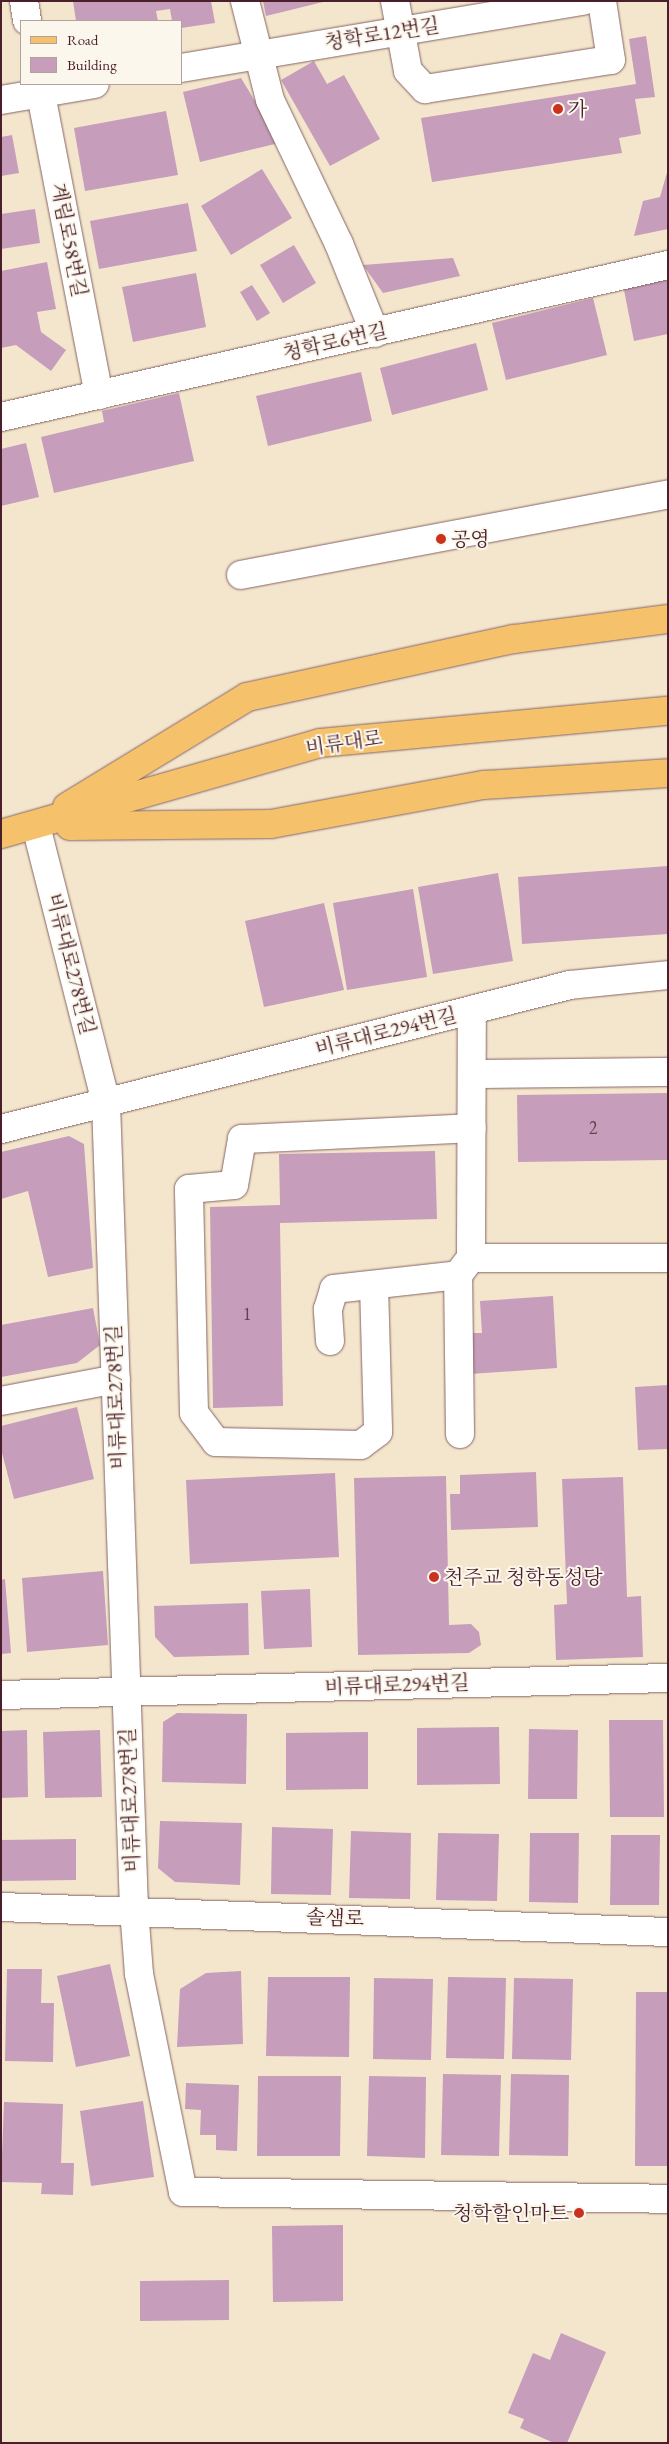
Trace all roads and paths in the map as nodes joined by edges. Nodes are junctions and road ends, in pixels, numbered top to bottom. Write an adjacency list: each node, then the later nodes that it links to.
1 (24, 1): 7 (street)
2 (244, 1): 9 (street)
3 (395, 1): 8 (street)
4 (583, 1): 6 (street, 청학로12번길)
5 (602, 1): 8 (street)
6 (549, 4): 8 (street, 청학로12번길)
7 (28, 20)
8 (400, 31): 9 (street, 청학로12번길)
9 (255, 56): 10 (street, 청학로12번길); 15 (street)
10 (182, 68)
11 (81, 85): 12 (street)
12 (40, 88): 13 (street); 16 (street, 계림로58번길)
13 (1, 100)
14 (668, 265): 15 (street, 청학로6번길)
15 (375, 333): 16 (street, 청학로6번길)
16 (99, 395): 17 (street, 청학로6번길)
17 (1, 417)
18 (668, 494): 19 (street)
19 (241, 575)
20 (668, 619): 23 (main road)
21 (668, 711): 23 (main road, 비류대로)
22 (668, 773): 23 (main road)
23 (36, 826): 24 (main road, 비류대로); 29 (street, 비류대로278번길)
24 (1, 834)
25 (668, 975): 26 (street, 비류대로294번길)
26 (472, 1010): 28 (street); 29 (street, 비류대로294번길)
27 (668, 1072): 28 (street)
28 (472, 1074): 30 (street)
29 (106, 1103): 31 (street); 36 (street, 비류대로278번길)
30 (472, 1128): 33 (street); 34 (street)
31 (1, 1129)
32 (668, 1258): 33 (street)
33 (464, 1266): 34 (street); 38 (street)
34 (374, 1285): 35 (street)
35 (330, 1341)
36 (116, 1379): 37 (street); 40 (street, 비류대로278번길)
37 (1, 1401)
38 (460, 1434)
39 (668, 1678): 40 (street, 비류대로294번길)
40 (126, 1692): 41 (street); 43 (street, 비류대로278번길)
41 (1, 1696)
42 (1, 1907): 43 (street, 솔샘로)
43 (134, 1909): 44 (street, 솔샘로); 45 (street, 비류대로278번길)
44 (668, 1932)
45 (668, 2199)

